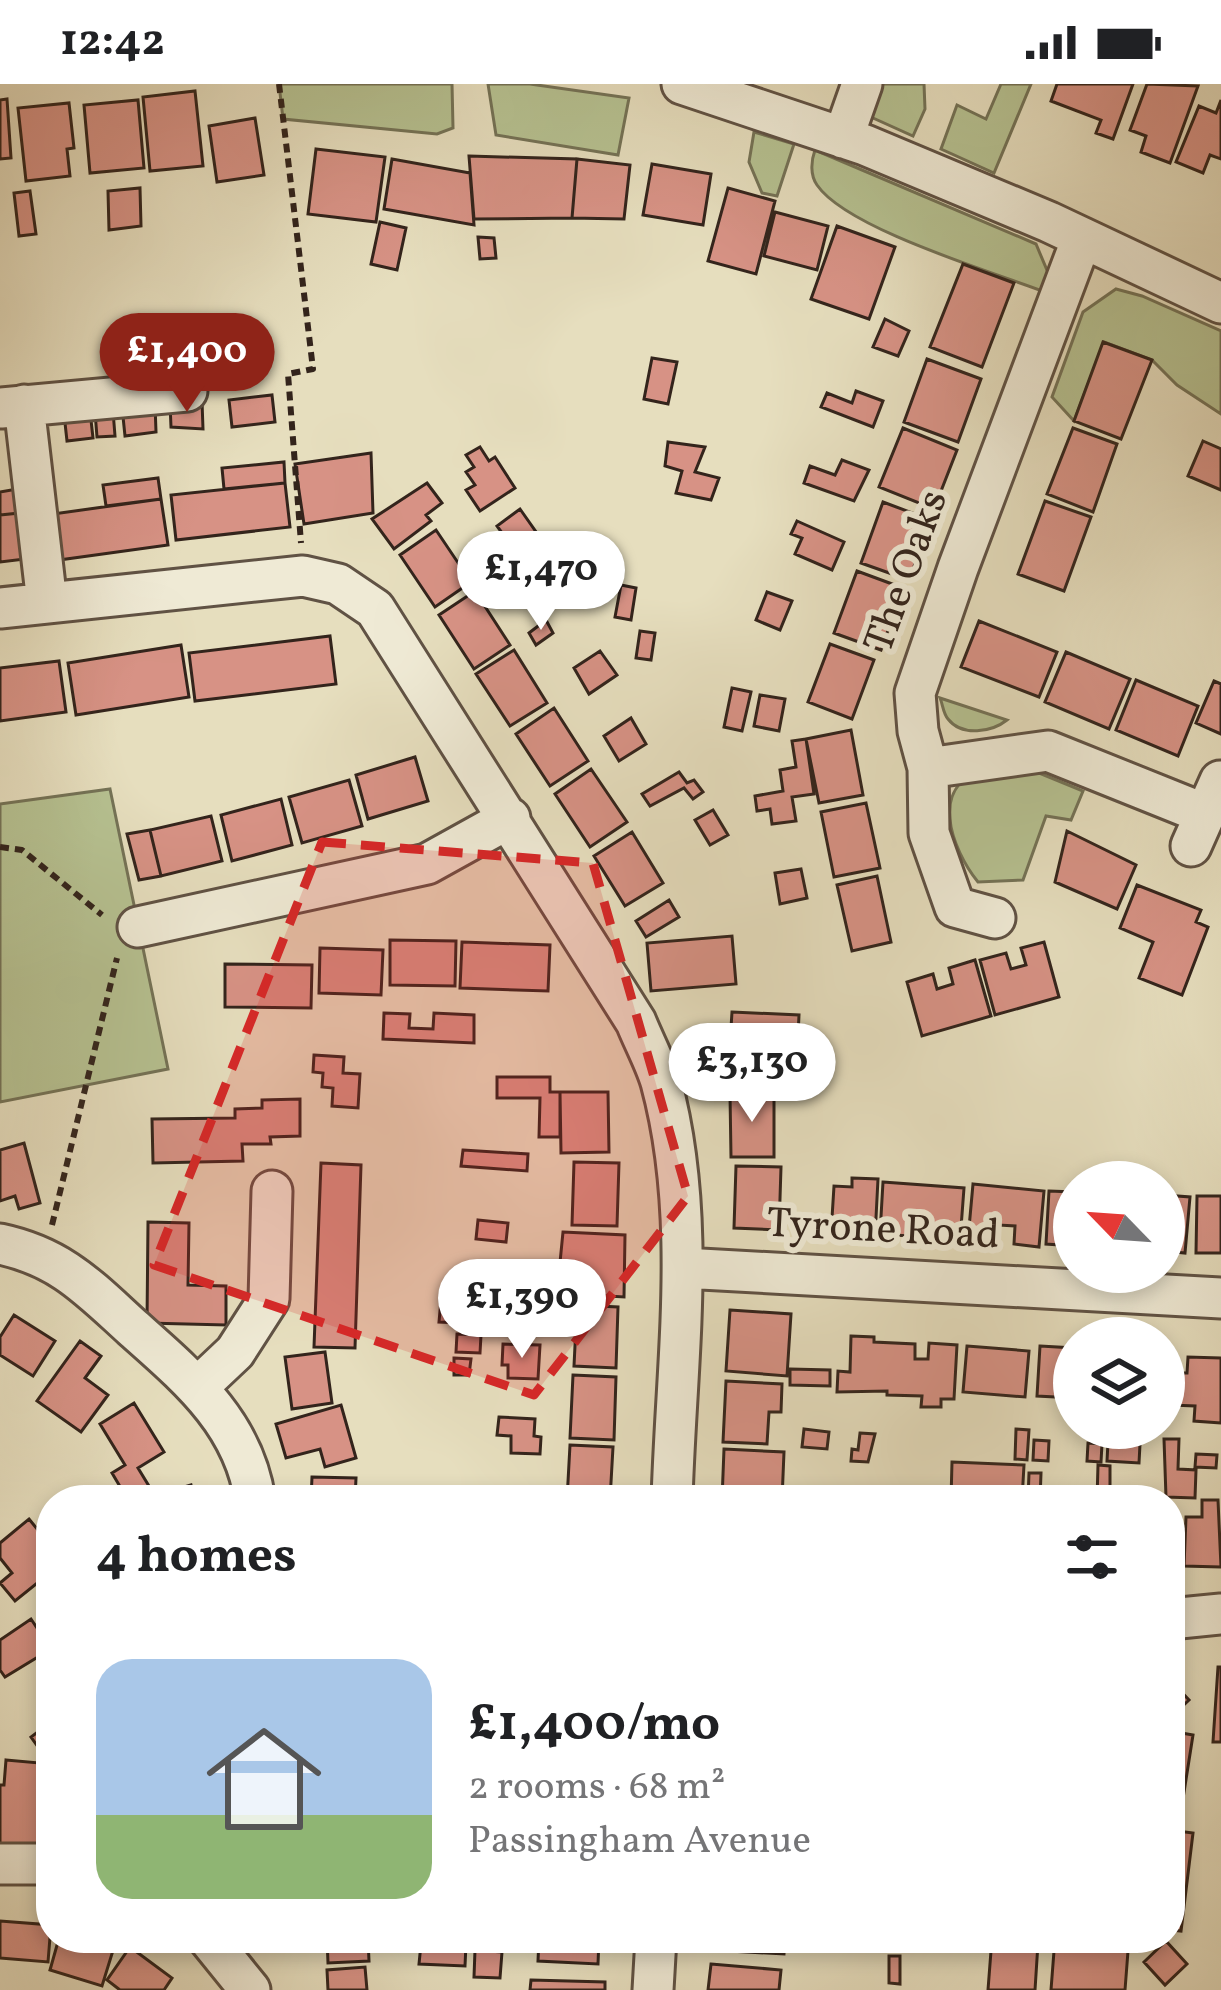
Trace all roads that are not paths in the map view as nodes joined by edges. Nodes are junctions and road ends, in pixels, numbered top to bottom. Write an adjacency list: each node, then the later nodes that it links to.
1 (682, 84): 3 (street)
2 (862, 84): 3 (street)
3 (843, 138): 4 (street)
4 (1082, 238): 5 (street); 10 (street, The Oaks)
5 (1221, 303)
6 (187, 391): 7 (street)
7 (12, 407): 8 (street)
8 (47, 603): 9 (street); 12 (street)
9 (0, 608)
10 (928, 768): 11 (street); 13 (street, The Oaks)
11 (1205, 814)
12 (510, 818): 14 (street); 17 (street)
13 (994, 917)
14 (127, 926)
15 (272, 1191): 19 (street)
16 (0, 1244): 19 (street)
17 (683, 1268): 18 (street, Tyrone Road); 21 (street)
18 (1221, 1298)
19 (199, 1386): 20 (street)
20 (253, 1485)
21 (673, 1485)
22 (1221, 1614): 23 (street)
23 (1185, 1618)
24 (0, 1864): 25 (street)
25 (36, 1864)
26 (222, 1953): 28 (street)
27 (655, 1953): 29 (street)
28 (250, 1990)
29 (653, 1990)

